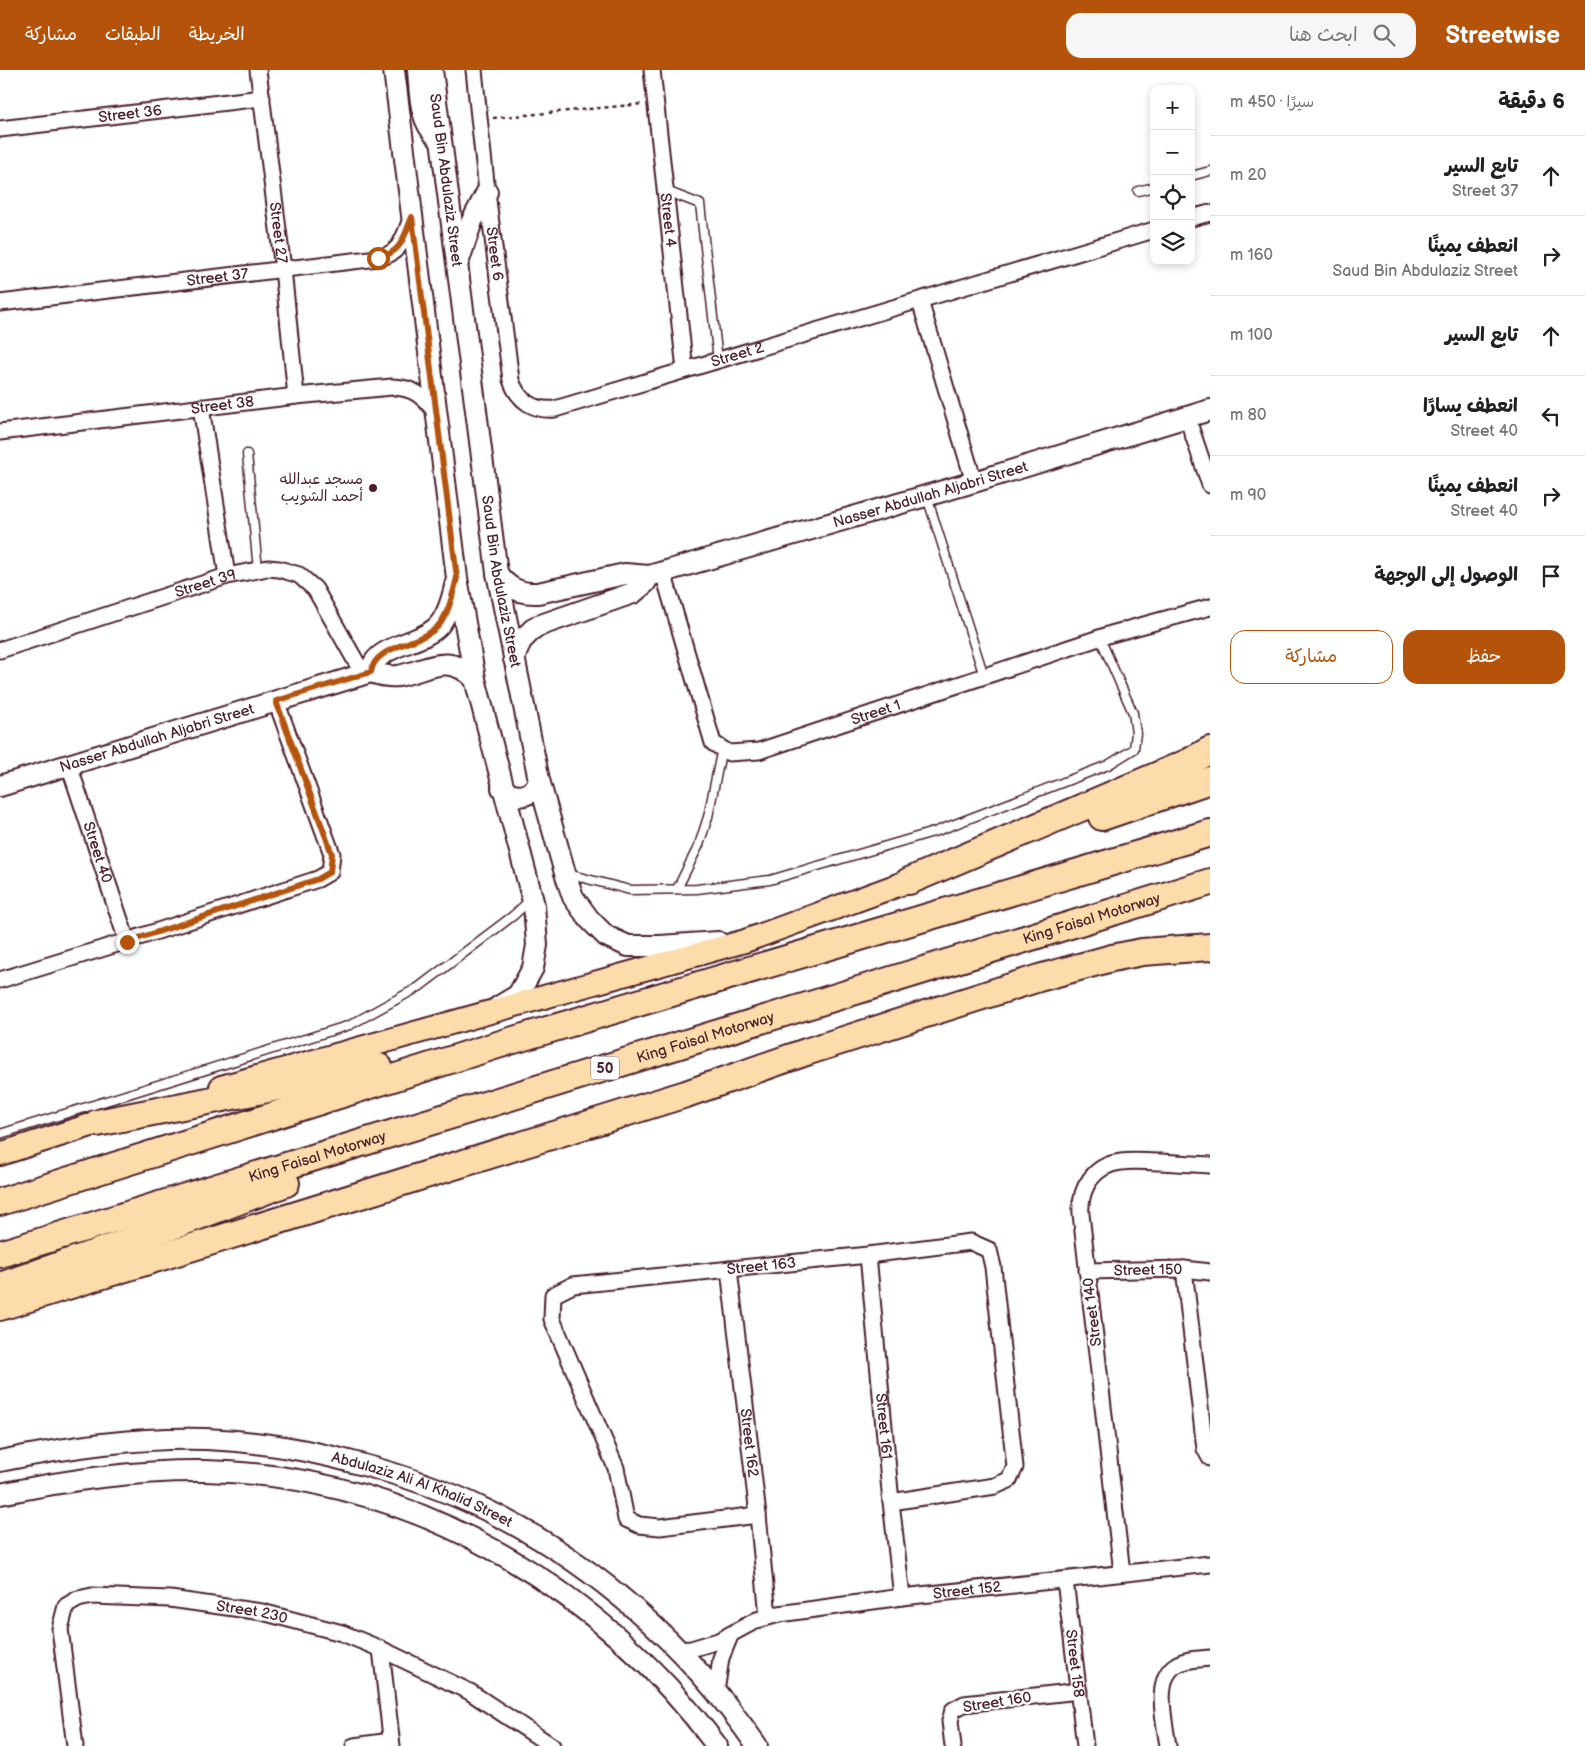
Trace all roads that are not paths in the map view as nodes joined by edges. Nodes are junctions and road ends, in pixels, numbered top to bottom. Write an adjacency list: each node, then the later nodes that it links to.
1 (258, 70): 7 (street, Street 27)
2 (394, 70): 17 (street)
3 (418, 70): 9 (street)
4 (432, 70): 9 (street, Saud Bin Abdulaziz Street)
5 (474, 70): 15 (street, Street 6)
6 (652, 70): 13 (street, Street 4)
7 (262, 98): 8 (street, Street 36); 21 (street, Street 27)
8 (0, 129)
9 (441, 141): 20 (street, Saud Bin Abdulaziz Street)
10 (1210, 171): 11 (lane)
11 (1195, 175)
12 (1150, 187): 14 (lane)
13 (666, 191): 24 (lane); 25 (street, Street 4)
14 (1138, 191)
15 (487, 192): 20 (street); 28 (street, Street 6)
16 (1210, 213): 18 (street)
17 (412, 217): 21 (street, Street 37); 30 (street)
18 (1195, 217)
19 (1150, 231): 22 (street, Street 2)
20 (457, 267): 38 (street, Saud Bin Abdulaziz Street)
21 (283, 269): 23 (street, Street 37); 26 (street, Street 27)
22 (920, 301): 24 (street, Street 2); 34 (street)
23 (0, 303)
24 (718, 360): 25 (street, Street 2)
25 (685, 370): 28 (street, Street 2)
26 (296, 396): 27 (street, Street 38); 30 (street, Street 38)
27 (201, 407): 32 (street, Street 38); 40 (street)
28 (555, 409)
29 (1210, 410): 31 (street, Nasser Abdullah Aljabri Street)
30 (436, 412): 41 (street)
31 (1188, 417): 34 (street, Nasser Abdullah Aljabri Street); 35 (street)
32 (0, 432)
33 (247, 454): 37 (lane)
34 (974, 482): 36 (street, Nasser Abdullah Aljabri Street)
35 (1210, 485)
36 (926, 495): 39 (street, Nasser Abdullah Aljabri Street); 47 (lane)
37 (258, 570): 40 (street, Street 39); 46 (street, Street 39)
38 (497, 573): 39 (street, Nasser Abdullah Aljabri Street); 45 (street, Saud Bin Abdulaziz Street)
39 (656, 574): 45 (street, Nasser Abdullah Aljabri Street); 50 (street)
40 (227, 576): 44 (street, Street 39)
41 (457, 578): 46 (street); 48 (street)
42 (1210, 608): 43 (street, Street 1)
43 (1100, 638): 47 (street, Street 1); 61 (lane)
44 (0, 650)
45 (514, 659): 53 (street, Saud Bin Abdulaziz Street)
46 (367, 673): 48 (street, Nasser Abdullah Aljabri Street); 49 (street, Nasser Abdullah Aljabri Street)
47 (984, 676): 50 (street, Street 1)
48 (475, 679): 56 (street)
49 (276, 701): 52 (street, Nasser Abdullah Aljabri Street); 64 (street)
50 (722, 748): 61 (lane)
51 (1210, 750): 59 (highway)
52 (69, 765): 55 (street, Nasser Abdullah Aljabri Street); 64 (street, Street 40)
53 (539, 780): 56 (street); 58 (street, Saud Bin Abdulaziz Street)
54 (1210, 780): 59 (highway)
55 (0, 786)
56 (502, 788): 62 (street)
57 (1210, 833): 68 (highway)
58 (565, 873): 61 (lane); 63 (street, Saud Bin Abdulaziz Street)
59 (909, 881): 63 (main road)
60 (1210, 882): 70 (highway, King Faisal Motorway / 50)
61 (677, 889)
62 (532, 898): 67 (street); 71 (lane)
63 (745, 940): 67 (main road)
64 (127, 942): 66 (street)
65 (1210, 947): 82 (highway)
66 (0, 980)
67 (492, 1011): 69 (main road)
68 (507, 1042): 69 (highway); 74 (highway)
69 (97, 1122): 72 (main road)
70 (421, 1125): 75 (highway, King Faisal Motorway / 50); 81 (highway)
71 (0, 1134)
72 (0, 1154)
73 (1210, 1166): 79 (street, Street 140)
74 (0, 1202)
75 (0, 1254)
76 (868, 1255): 77 (street, Street 163); 86 (street, Street 161); 86 (street, Street 163)
77 (730, 1269): 87 (street, Street 162); 87 (street, Street 163)
78 (1184, 1269): 79 (street, Street 150); 80 (street, Street 150); 83 (street)
79 (1087, 1271): 89 (street, Street 140)
80 (1210, 1272)
81 (0, 1286)
82 (0, 1307)
83 (1210, 1458)
84 (0, 1461): 95 (street, Abdulaziz Ali Al Khalid Street)
85 (0, 1494): 103 (street, Abdulaziz Ali Al Khalid Street)
86 (891, 1502): 91 (street, Street 161)
87 (758, 1515): 92 (street, Street 162)
88 (1210, 1564): 89 (street, Street 152)
89 (1122, 1573): 90 (street, Street 152)
90 (1065, 1580): 91 (street, Street 152); 98 (street, Street 158)
91 (902, 1597): 92 (street, Street 152)
92 (768, 1616): 93 (street, Street 152)
93 (730, 1636): 95 (street, Street 152); 97 (street)
94 (381, 1649): 99 (street); 100 (street, Street 230); 102 (street, Street 230)
95 (677, 1650): 97 (street, Abdulaziz Ali Al Khalid Street)
96 (1210, 1658): 107 (street)
97 (716, 1692): 104 (street, Abdulaziz Ali Al Khalid Street)
98 (1079, 1692): 105 (street, Street 160); 106 (street, Street 158)
99 (391, 1744): 101 (street)
100 (75, 1746)
101 (354, 1746)
102 (552, 1746)
103 (717, 1746)
104 (757, 1746)
105 (953, 1746)
106 (1085, 1746)
107 (1168, 1746)

